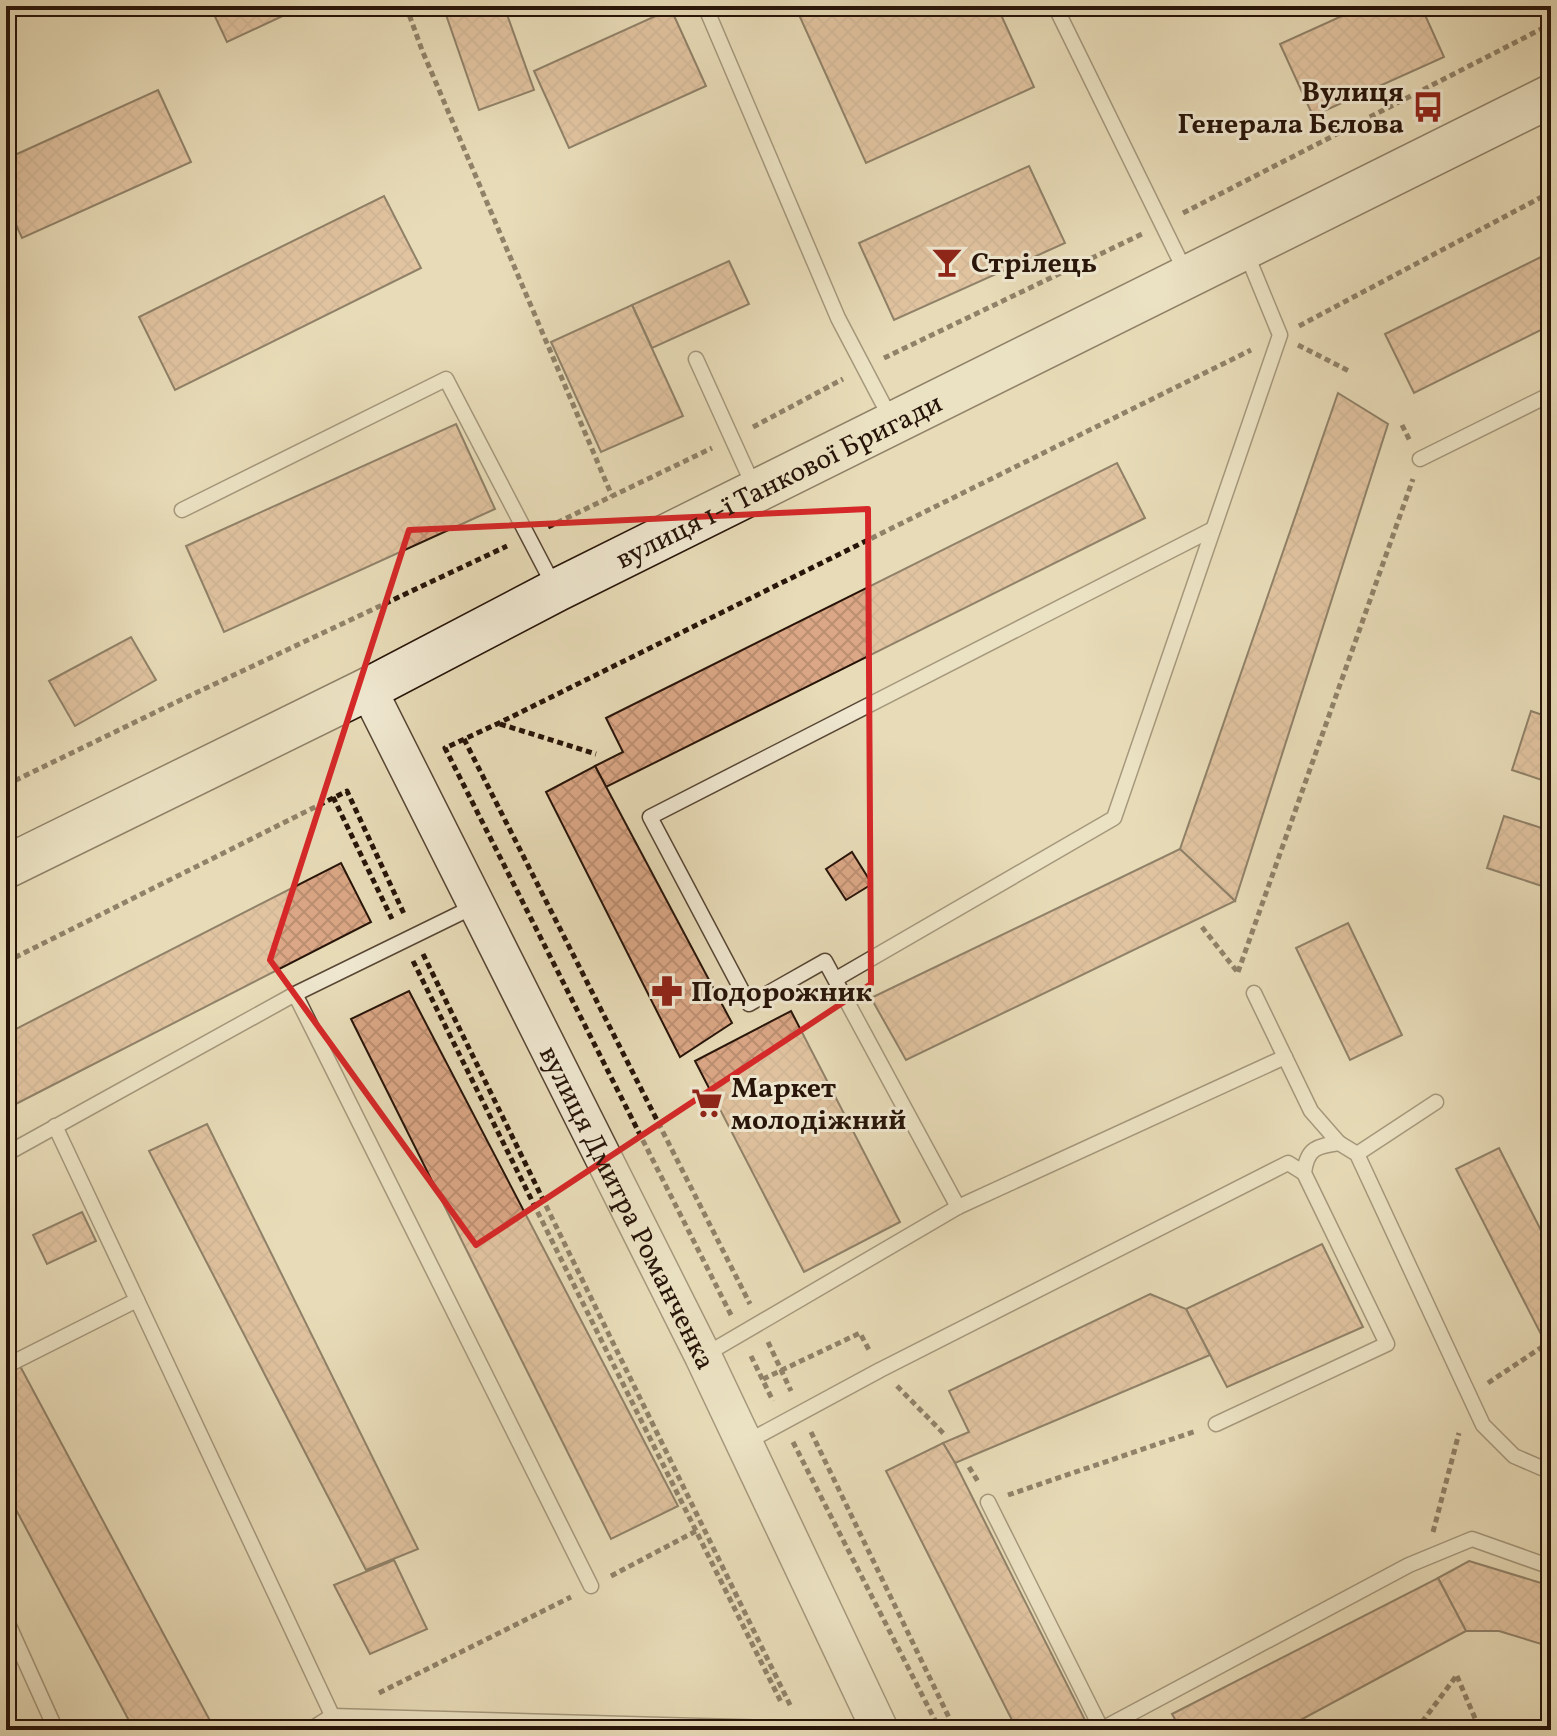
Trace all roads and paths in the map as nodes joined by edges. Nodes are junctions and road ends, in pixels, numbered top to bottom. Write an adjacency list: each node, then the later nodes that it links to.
1 (406, 6): 19 (path)
2 (705, 6): 12 (lane)
3 (1055, 6): 7 (lane)
4 (1551, 24): 7 (path)
5 (1551, 96): 8 (main road, вулиця 1-ї Танкової Бригади)
6 (1551, 192): 10 (path)
7 (1162, 224): 9 (lane); 12 (path)
8 (1244, 248): 9 (main road, вулиця 1-ї Танкової Бригади); 10 (lane)
9 (1187, 275): 15 (main road, вулиця 1-ї Танкової Бригади)
10 (1280, 335): 13 (path); 21 (lane); 25 (path)
11 (696, 359): 16 (lane)
12 (864, 368): 15 (lane); 16 (path)
13 (1351, 372)
14 (1551, 394): 17 (lane)
15 (893, 423): 18 (main road, вулиця 1-ї Танкової Бригади)
16 (732, 439): 18 (lane); 19 (path)
17 (1420, 459): 32 (path)
18 (755, 491): 23 (main road, вулиця 1-ї Танкової Бригади)
19 (612, 496): 22 (path)
20 (182, 510): 22 (lane)
21 (1213, 529): 35 (lane); 35 (lane)
22 (528, 536): 23 (lane); 28 (path)
23 (557, 590): 24 (main road, вулиця 1-ї Танкової Бригади)
24 (368, 689): 30 (main road, вулиця 1-ї Танкової Бригади); 31 (street, вулиця Дмитра Романченка)
25 (499, 723): 26 (path); 27 (path)
26 (464, 739): 47 (path); 48 (path)
27 (596, 754)
28 (6, 785)
29 (333, 797): 33 (path); 33 (path); 34 (path)
30 (6, 867)
31 (475, 906): 33 (lane); 50 (street, вулиця Дмитра Романченка)
32 (1202, 927)
33 (409, 940): 37 (lane); 59 (path); 59 (path)
34 (6, 962)
35 (836, 979): 45 (lane)
36 (1254, 993): 38 (lane)
37 (295, 994): 40 (lane); 62 (lane)
38 (1285, 1057): 41 (lane); 45 (lane)
39 (1436, 1102): 43 (lane)
40 (55, 1126): 42 (lane); 46 (lane)
41 (1339, 1143): 43 (lane); 44 (lane)
42 (6, 1154)
43 (1357, 1154): 52 (lane)
44 (1304, 1173): 53 (lane); 55 (lane)
45 (958, 1207): 47 (lane)
46 (137, 1300): 51 (lane); 64 (lane)
47 (759, 1323): 48 (lane); 53 (path)
48 (741, 1334): 50 (lane); 54 (path)
49 (1551, 1341): 52 (path)
50 (703, 1356): 56 (street, вулиця Дмитра Романченка)
51 (6, 1366)
52 (1469, 1395): 57 (lane); 60 (path)
53 (801, 1413): 54 (lane); 71 (path)
54 (783, 1422): 56 (lane); 70 (path)
55 (1216, 1424): 58 (path)
56 (745, 1443): 69 (street, вулиця Дмитра Романченка)
57 (1551, 1472)
58 (988, 1502): 72 (lane)
59 (700, 1529): 62 (path); 65 (path)
60 (1426, 1558): 61 (lane); 72 (lane)
61 (1551, 1567)
62 (591, 1586): 64 (path)
63 (6, 1619): 66 (lane)
64 (335, 1723): 65 (lane); 67 (lane)
65 (797, 1728): 68 (lane)
66 (56, 1730)
67 (310, 1730)
68 (843, 1730)
69 (880, 1730)
70 (940, 1730)
71 (955, 1730)
72 (1102, 1730)
73 (1416, 1730): 74 (path)
74 (1480, 1730)

